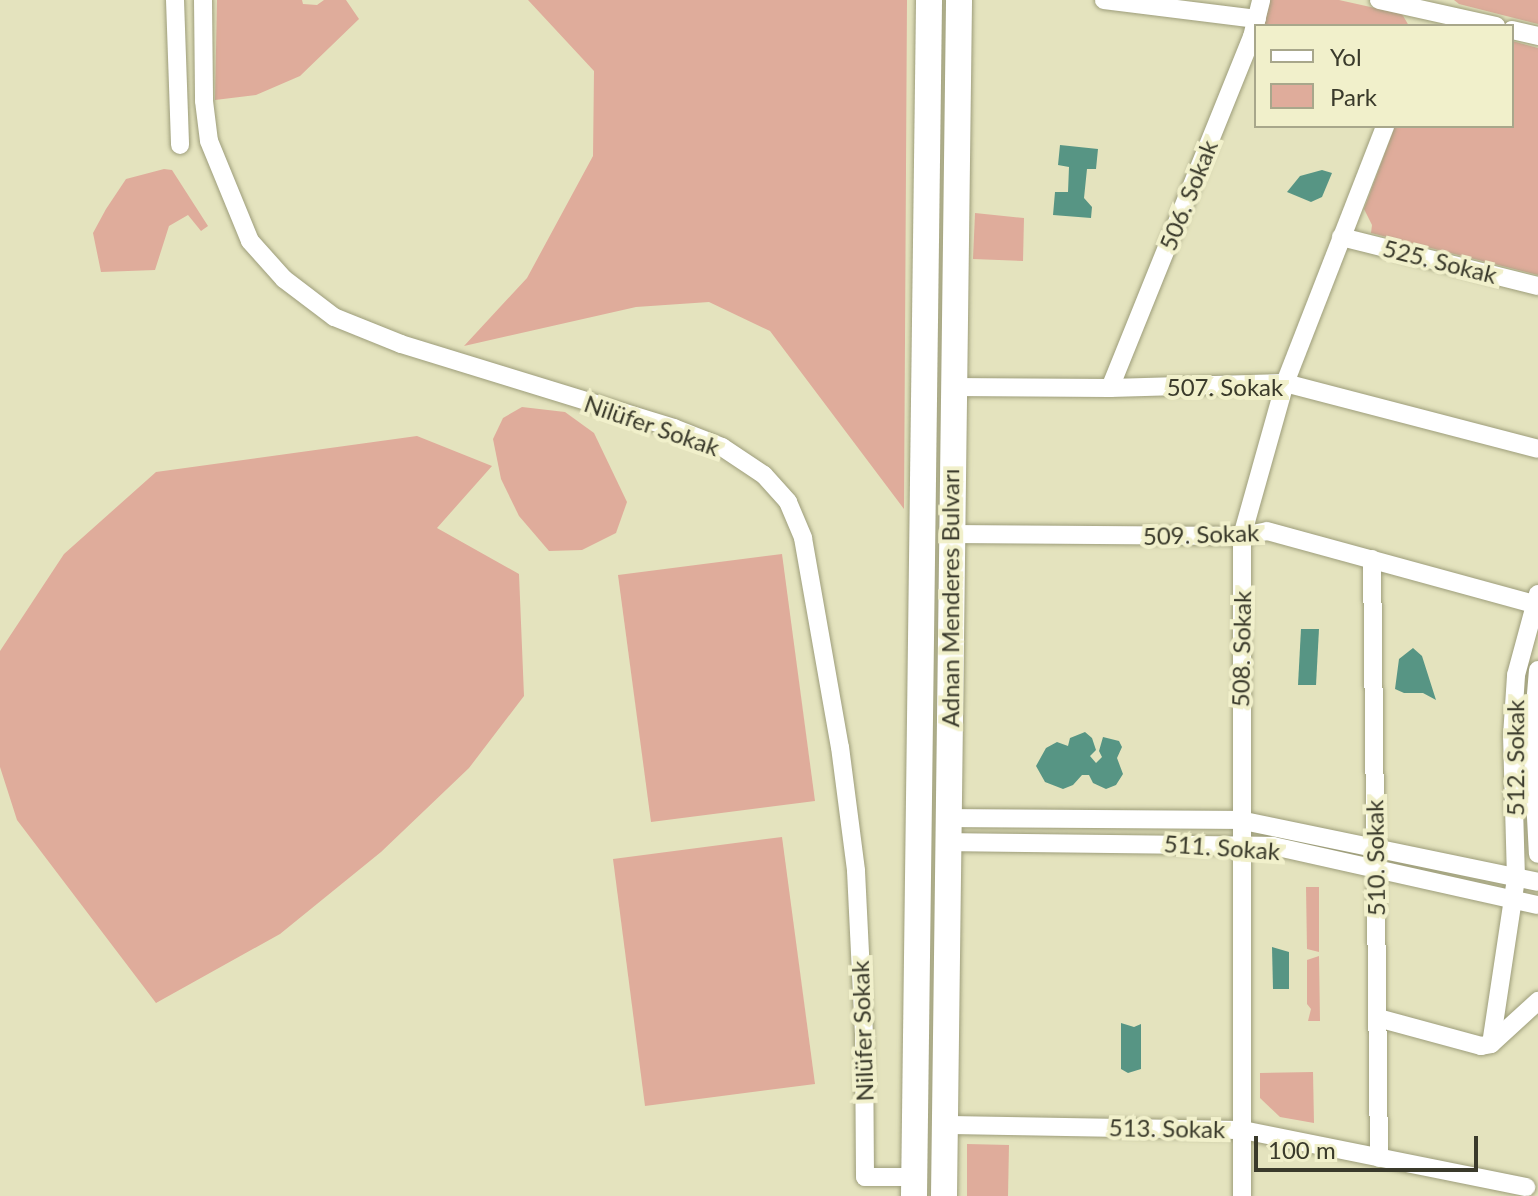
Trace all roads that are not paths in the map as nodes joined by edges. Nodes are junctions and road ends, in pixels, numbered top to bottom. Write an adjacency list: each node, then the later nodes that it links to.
1 (175, 0): 17 (street)
2 (203, 0): 48 (street, Nilüfer Sokak)
3 (929, 0): 48 (main road, Adnan Menderes Bulvarı)
4 (959, 0): 21 (main road, Adnan Menderes Bulvarı)
5 (1104, 0): 8 (street)
6 (1261, 0): 10 (street, 506. Sokak)
7 (1379, 0): 9 (street)
8 (1154, 3): 10 (street)
9 (1429, 12): 12 (street)
10 (1257, 19): 11 (street, 506. Sokak)
11 (1255, 24)
12 (1486, 24)
13 (1254, 27): 22 (street, 506. Sokak)
14 (1514, 30): 15 (street)
15 (1538, 36)
16 (1384, 128): 18 (street, 508. Sokak)
17 (180, 145)
18 (1341, 237): 19 (street, 525. Sokak); 20 (street, 508. Sokak)
19 (1538, 286)
20 (1285, 383): 22 (street, 507. Sokak); 23 (street, 507. Sokak); 25 (street, 508. Sokak)
21 (952, 387): 22 (street, 507. Sokak); 24 (main road, Adnan Menderes Bulvarı)
22 (1110, 388)
23 (1538, 449)
24 (950, 534): 25 (street, 509. Sokak); 32 (main road, Adnan Menderes Bulvarı)
25 (1242, 536): 26 (street, 509. Sokak); 31 (street, 508. Sokak)
26 (1372, 559): 27 (street, 509. Sokak); 34 (street, 510. Sokak)
27 (1537, 601): 29 (street, 512. Sokak)
28 (1538, 670): 30 (street, 512. Sokak)
29 (1512, 736): 30 (street); 38 (street, 512. Sokak)
30 (1535, 741): 35 (street, 512. Sokak)
31 (1239, 820): 32 (street, 511. Sokak); 33 (street, 508. Sokak); 34 (street, 511. Sokak)
32 (948, 830): 33 (street, 511. Sokak); 45 (main road, Adnan Menderes Bulvarı)
33 (1239, 844): 37 (street, 511. Sokak); 46 (street, 508. Sokak)
34 (1375, 847): 37 (street, 510. Sokak); 38 (street, 511. Sokak)
35 (1538, 854)
36 (1538, 869): 39 (street)
37 (1375, 870): 40 (street, 511. Sokak); 43 (street, 510. Sokak)
38 (1516, 878): 39 (street, 511. Sokak); 40 (street, 512. Sokak)
39 (1538, 882): 41 (street)
40 (1512, 899): 41 (street, 511. Sokak); 44 (street, 512. Sokak)
41 (1536, 904)
42 (1538, 1001): 44 (street)
43 (1378, 1018): 44 (street); 47 (street, 510. Sokak)
44 (1491, 1044)
45 (945, 1125): 46 (street, 513. Sokak); 50 (main road, Adnan Menderes Bulvarı)
46 (1243, 1130): 47 (street, 513. Sokak); 51 (street, 508. Sokak)
47 (1379, 1158): 49 (street, 513. Sokak)
48 (914, 1187)
49 (1531, 1187)
50 (944, 1196)
51 (1242, 1196)

